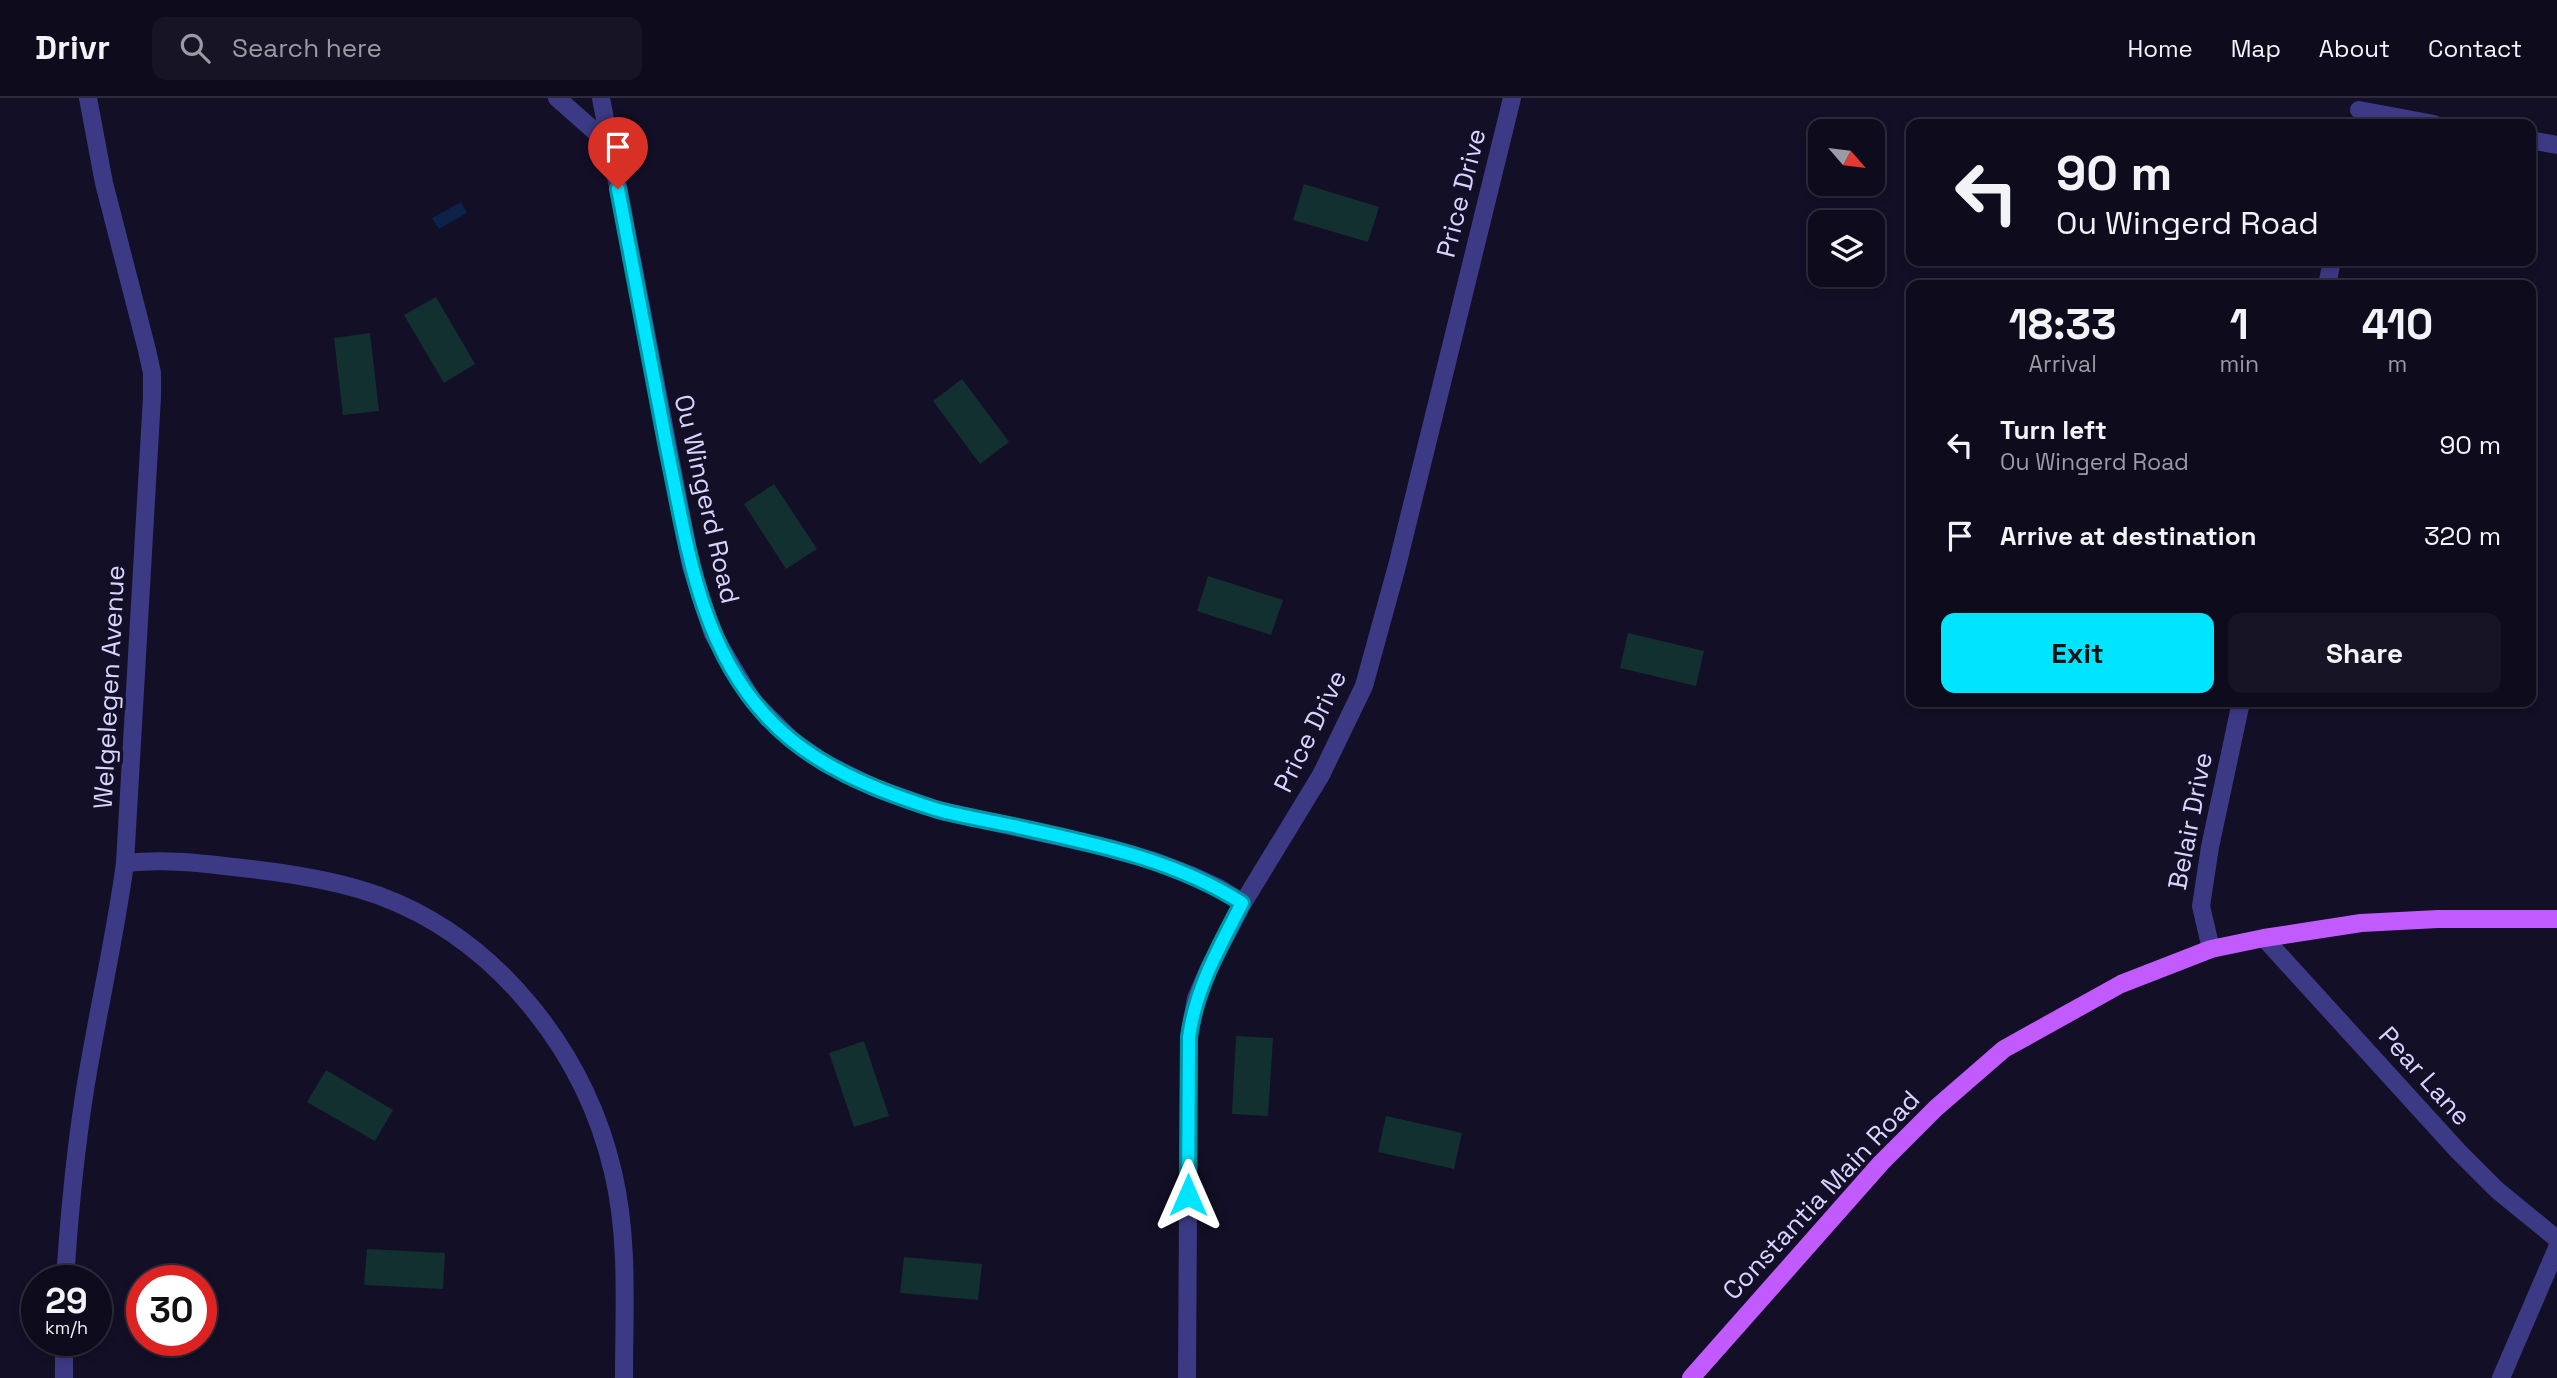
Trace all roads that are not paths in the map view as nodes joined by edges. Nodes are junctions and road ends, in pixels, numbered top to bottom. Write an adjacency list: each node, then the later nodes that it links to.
1 (88, 98): 11 (street, Welgelegen Avenue)
2 (557, 98): 8 (street)
3 (601, 98): 8 (street, Ou Wingerd Road)
4 (1512, 98): 12 (street, Price Drive)
5 (2360, 111): 6 (street)
6 (2406, 119)
7 (2536, 141): 9 (street)
8 (608, 143): 12 (street, Ou Wingerd Road)
9 (2557, 145)
10 (2240, 707): 15 (street, Belair Drive)
11 (125, 863): 18 (street, Welgelegen Avenue); 21 (street)
12 (1242, 903): 22 (street, Price Drive)
13 (2557, 919): 14 (main road, Constantia Main Road)
14 (2264, 937): 15 (main road, Constantia Main Road); 16 (street, Pear Lane)
15 (2211, 949): 23 (main road, Constantia Main Road)
16 (2557, 1239)
17 (2557, 1248): 24 (street)
18 (66, 1265)
19 (64, 1356): 20 (street)
20 (64, 1378)
21 (624, 1378)
22 (1187, 1378)
23 (1690, 1378)
24 (2501, 1378)

